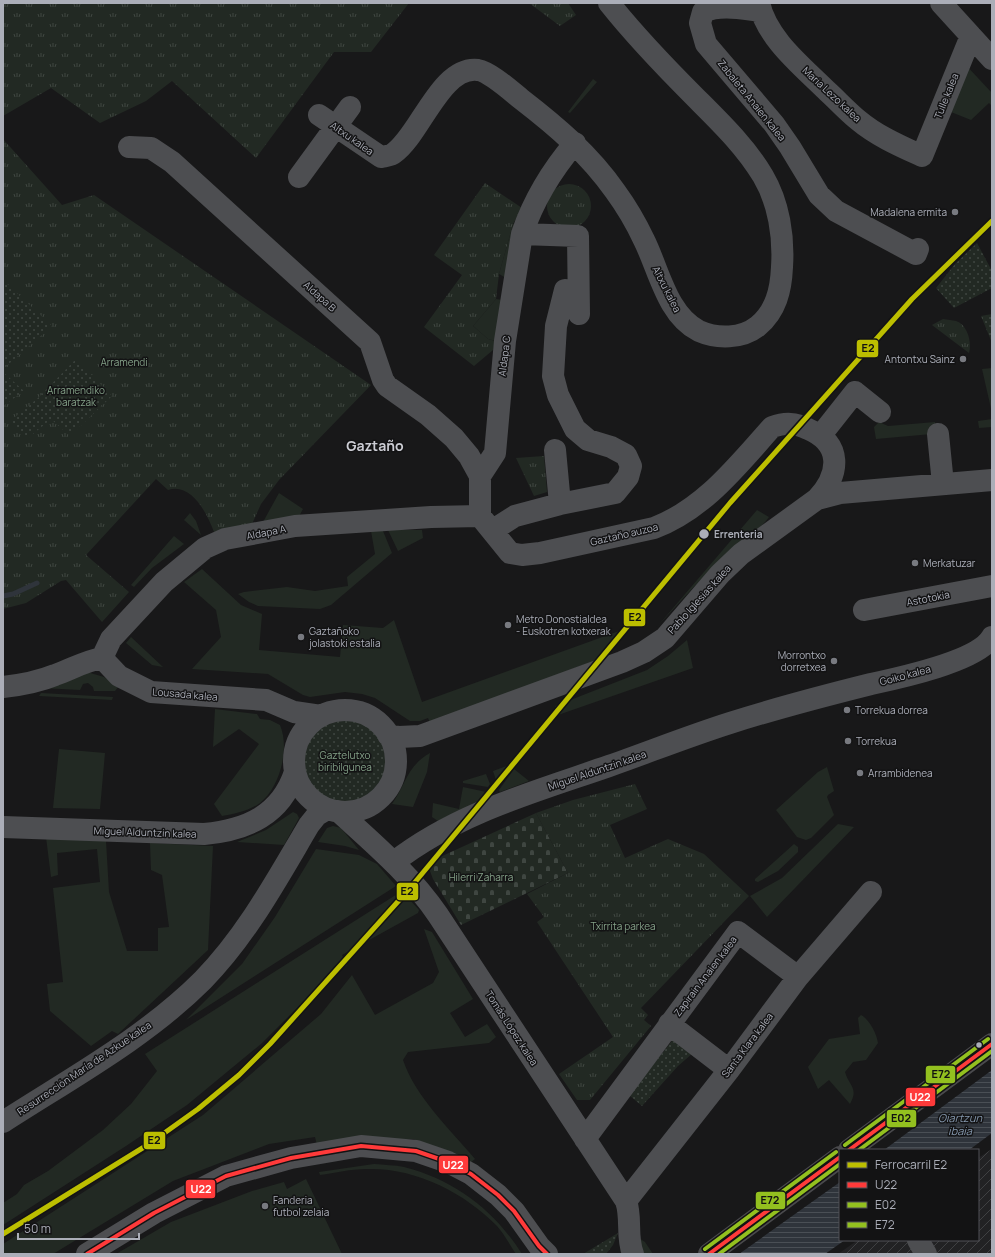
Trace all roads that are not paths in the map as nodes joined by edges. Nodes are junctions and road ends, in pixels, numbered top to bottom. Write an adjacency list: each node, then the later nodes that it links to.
1 (609, 3): 8 (street, Altxu kalea)
2 (941, 3): 4 (street)
3 (760, 7): 10 (street, Maria Lezo kalea); 13 (street, Zabaleta Anaien kalea)
4 (971, 36): 5 (street); 10 (street, Tulle kalea)
5 (992, 59)
6 (350, 107): 7 (street)
7 (327, 120): 8 (street, Altxu kalea); 11 (street)
8 (575, 143): 12 (street, Aldapa C)
9 (129, 147): 20 (street, Aldapa B)
10 (922, 156)
11 (299, 177)
12 (522, 234): 15 (street); 20 (street, Aldapa C)
13 (918, 249)
14 (565, 290): 24 (street)
15 (579, 314)
16 (880, 412): 18 (street)
17 (938, 434): 22 (street)
18 (821, 435): 23 (street, Pablo Iglesias kalea); 25 (street, Gaztaño auzoa)
19 (555, 450): 24 (street)
20 (480, 476): 25 (street)
21 (992, 480): 22 (street, Pablo Iglesias kalea)
22 (943, 484): 23 (street, Pablo Iglesias kalea)
23 (817, 499): 34 (street, Pablo Iglesias kalea)
24 (560, 504): 25 (street)
25 (485, 517): 29 (street, Aldapa A)
26 (992, 586): 27 (street, Astotokia)
27 (864, 610)
28 (992, 637): 31 (street, Goiko kalea)
29 (102, 658): 30 (street); 32 (street, Lousada kalea)
30 (3, 687)
31 (810, 699): 43 (street, Miguel Alduntzin kalea)
32 (286, 708): 33 (street, Lousada kalea); 35 (street)
33 (321, 716): 34 (street); 35 (street)
34 (388, 735): 39 (street)
35 (299, 740): 36 (street)
36 (295, 772): 37 (street); 38 (street, Miguel Alduntzin kalea)
37 (308, 796): 38 (street, Miguel Alduntzin kalea); 40 (street)
38 (280, 802): 41 (street, Miguel Alduntzin kalea)
39 (368, 806): 40 (street); 42 (street)
40 (333, 810): 42 (street, Tomás López kalea); 49 (street, Resurrección María de Azkue kalea)
41 (7, 829)
42 (369, 839): 43 (street, Tomás López kalea)
43 (394, 862): 50 (street, Tomás López kalea)
44 (871, 892): 45 (street, Santa Klara kalea)
45 (798, 977): 46 (street, Zapirain Anaien kalea); 48 (street, Santa Klara kalea)
46 (670, 1024): 48 (street, Zapirain Anaien kalea); 50 (street, Zapirain Anaien kalea)
47 (992, 1044): 51 (main road)
48 (729, 1070): 53 (street, Santa Klara kalea)
49 (3, 1122)
50 (585, 1139): 53 (street, Tomás López kalea)
51 (854, 1149)
52 (839, 1160): 60 (main road)
53 (626, 1201): 54 (street, Tomás López kalea)
54 (628, 1231): 58 (street, Tomás López kalea); 59 (street, Tomás López kalea)
55 (919, 1241): 61 (street)
56 (87, 1254): 57 (street)
57 (547, 1254)
58 (614, 1254)
59 (632, 1254)
60 (709, 1254)
61 (926, 1254)

